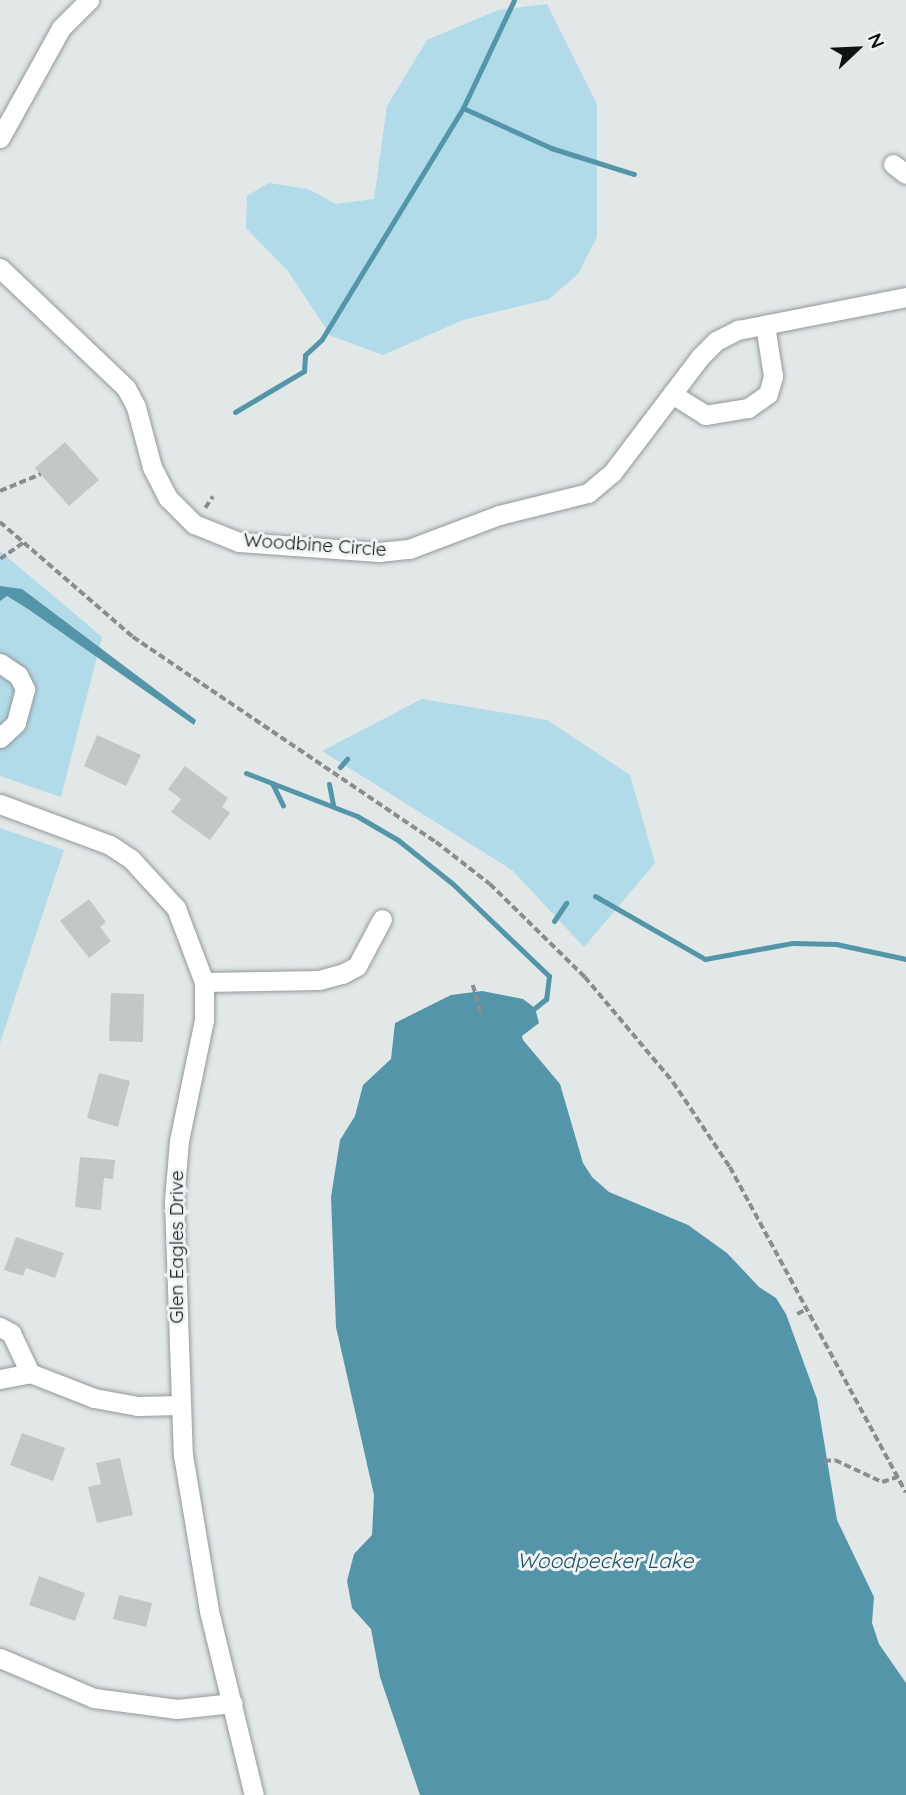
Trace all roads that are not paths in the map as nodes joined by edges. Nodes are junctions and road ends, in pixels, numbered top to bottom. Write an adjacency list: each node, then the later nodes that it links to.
1 (89, 0): 2 (street)
2 (0, 138)
3 (0, 268): 6 (street, Woodbine Circle)
4 (906, 297): 5 (street, Woodbine Circle)
5 (765, 324): 6 (street, Woodbine Circle); 6 (street)
6 (672, 394)
7 (0, 663): 8 (street)
8 (0, 738)
9 (0, 804): 11 (street, Glen Eagles Drive)
10 (382, 919): 11 (street)
11 (204, 982): 15 (street, Glen Eagles Drive)
12 (0, 1327): 13 (street)
13 (30, 1373): 14 (street); 15 (street)
14 (0, 1379)
15 (180, 1405): 17 (street, Glen Eagles Drive)
16 (0, 1658): 17 (street)
17 (233, 1703): 18 (street, Glen Eagles Drive)
18 (254, 1795)

